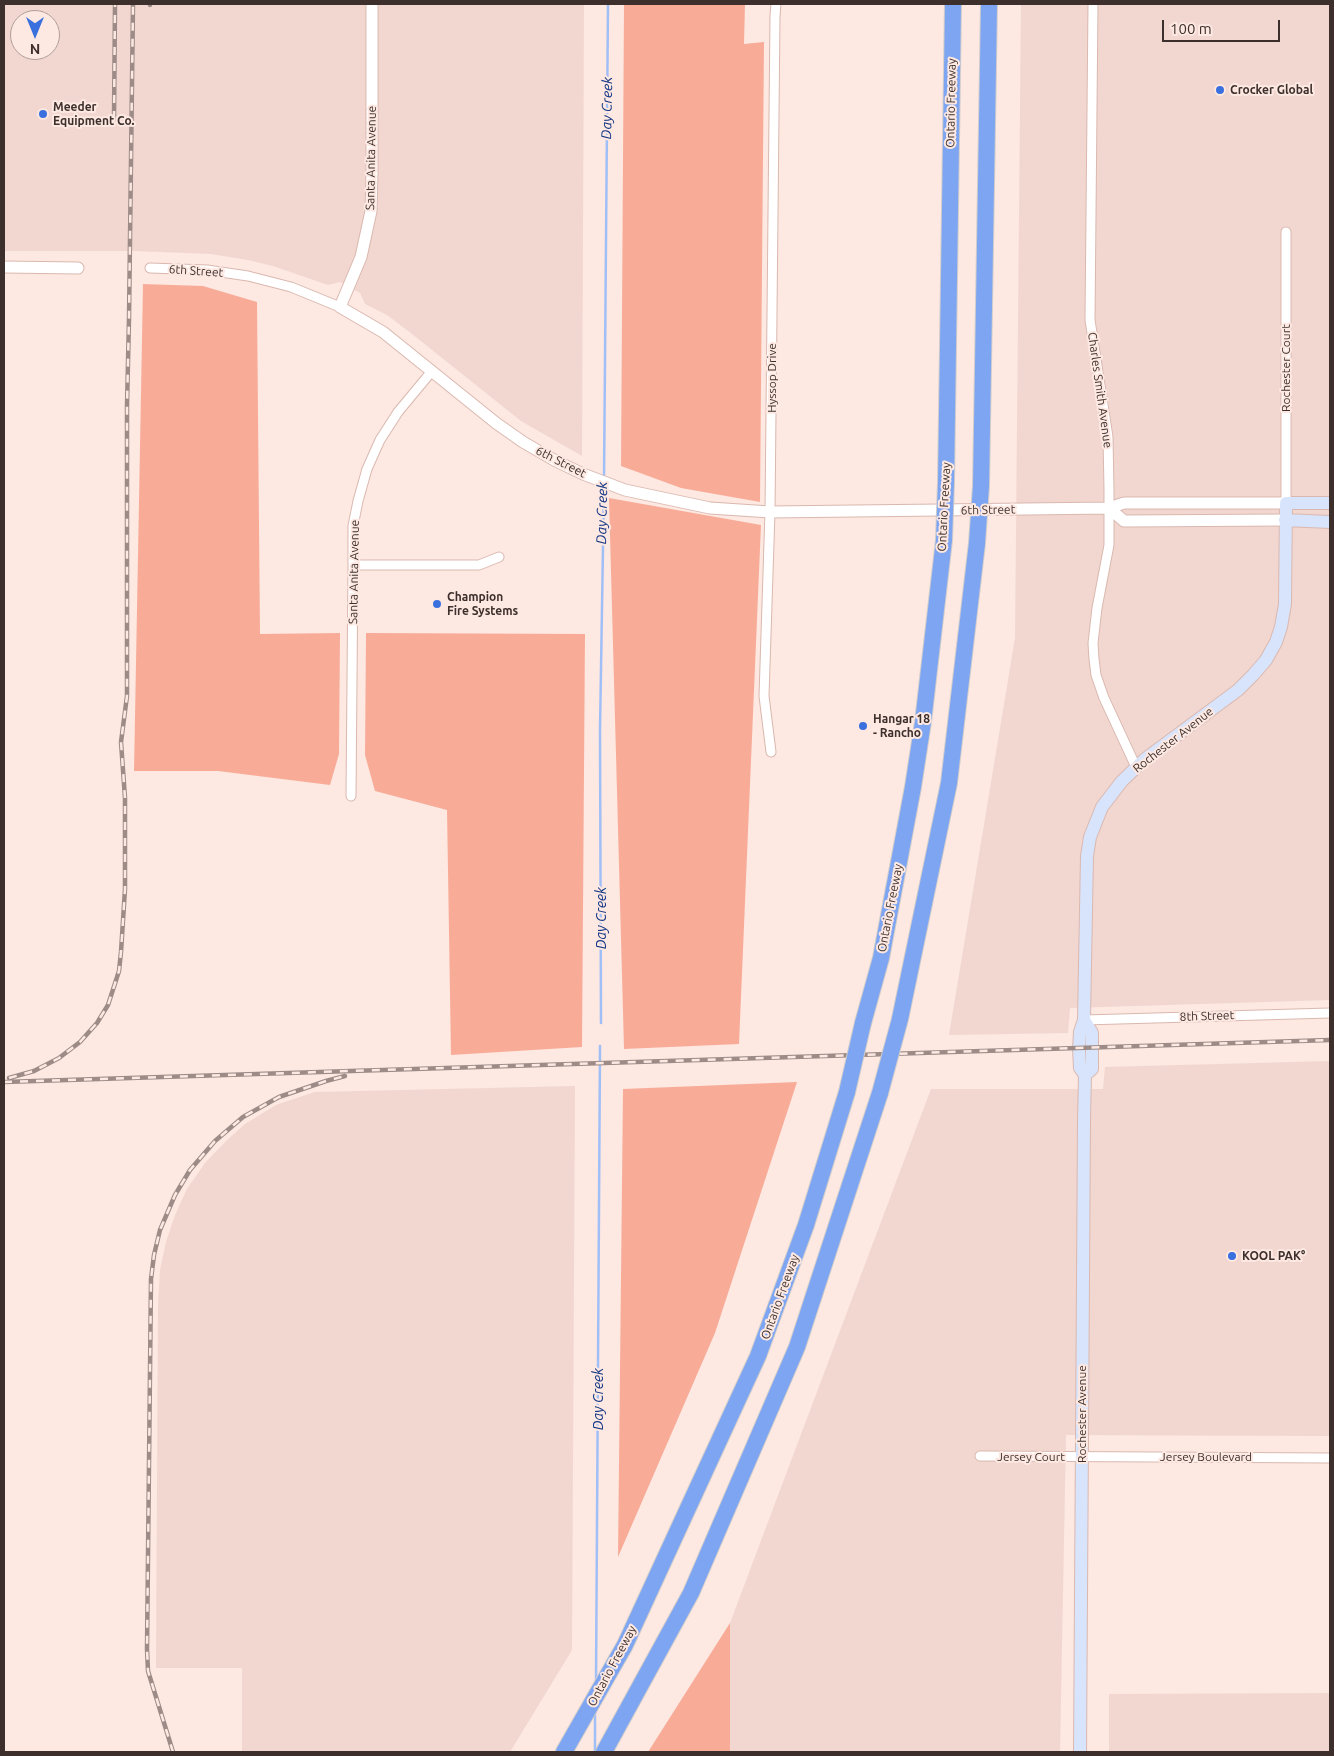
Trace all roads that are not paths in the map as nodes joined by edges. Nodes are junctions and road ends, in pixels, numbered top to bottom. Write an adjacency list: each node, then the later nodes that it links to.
1 (372, 4): 10 (street, Santa Anita Avenue)
2 (776, 4): 15 (street, Hyssop Drive)
3 (953, 4): 28 (highway, Ontario Freeway, bridge)
4 (990, 4): 29 (highway, bridge)
5 (1093, 4): 14 (street, Charles Smith Avenue)
6 (1286, 232): 12 (street, Rochester Court)
7 (4, 267): 8 (street)
8 (78, 268)
9 (150, 268): 10 (street, 6th Street)
10 (340, 307): 11 (street, 6th Street)
11 (432, 371): 15 (street, 6th Street); 19 (street, Santa Anita Avenue)
12 (1286, 503): 13 (main road, 6th Street); 14 (street, 6th Street); 16 (main road, Rochester Avenue)
13 (1330, 503)
14 (1109, 508): 15 (street, 6th Street); 16 (street); 21 (street, Charles Smith Avenue)
15 (770, 512): 20 (street, Hyssop Drive)
16 (1285, 520): 17 (main road); 21 (main road, Rochester Avenue)
17 (1330, 522)
18 (499, 557): 19 (street)
19 (352, 565): 22 (street, Santa Anita Avenue)
20 (771, 752)
21 (1136, 767): 24 (main road, Rochester Avenue)
22 (351, 796)
23 (1330, 1013): 24 (street, 8th Street)
24 (1084, 1020): 26 (main road, Rochester Avenue)
25 (980, 1456): 26 (street, Jersey Court)
26 (1082, 1457): 27 (street, Jersey Boulevard); 30 (main road, Rochester Avenue)
27 (1330, 1458)
28 (567, 1748)
29 (604, 1752)
30 (1080, 1752)

